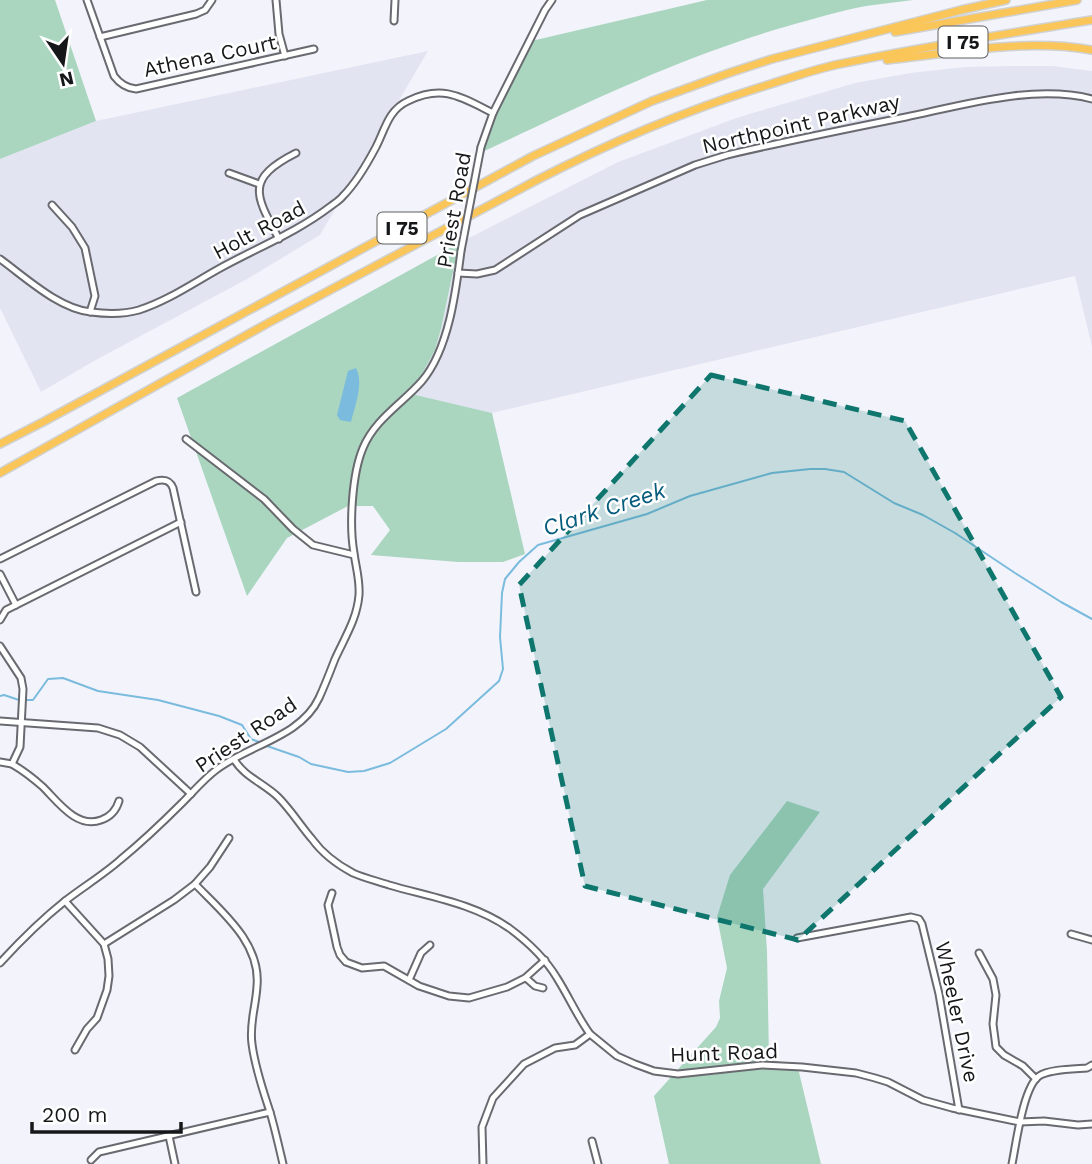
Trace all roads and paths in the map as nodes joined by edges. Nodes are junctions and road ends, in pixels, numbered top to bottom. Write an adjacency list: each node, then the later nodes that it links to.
1 (87, 0): 10 (street, Athena Court)
2 (212, 0): 10 (street)
3 (276, 0): 14 (street)
4 (395, 0): 9 (street)
5 (552, 0): 17 (street, Priest Road)
6 (1006, 0): 11 (highway)
7 (1077, 0): 11 (highway, I 75)
8 (1092, 20): 15 (highway, I 75)
9 (394, 21)
10 (100, 37): 14 (street, Athena Court)
11 (819, 47): 27 (highway, I 75)
12 (314, 49): 14 (street, Athena Court)
13 (1092, 50): 15 (highway)
14 (285, 56)
15 (834, 66): 28 (highway, I 75)
16 (1092, 99): 24 (street, Northpoint Parkway)
17 (493, 113): 22 (street, Holt Road); 24 (street, Priest Road, bridge)
18 (296, 153): 20 (street)
19 (229, 173): 20 (street)
20 (259, 184): 22 (street)
21 (52, 205): 25 (street)
22 (279, 239): 25 (street, Holt Road)
23 (0, 259): 25 (street, Holt Road)
24 (458, 273): 30 (street, Priest Road)
25 (90, 312)
26 (186, 439): 30 (street)
27 (0, 444)
28 (0, 473)
29 (181, 522): 31 (street); 33 (street); 34 (street)
30 (354, 555): 39 (street, Priest Road)
31 (0, 559)
32 (0, 574): 34 (street)
33 (196, 592)
34 (16, 605): 35 (street)
35 (0, 620)
36 (0, 646): 38 (street)
37 (0, 720): 38 (street)
38 (22, 722): 41 (street); 42 (street)
39 (234, 759): 42 (street, Priest Road); 54 (street, Hunt Road)
40 (0, 762): 41 (street)
41 (12, 764): 43 (street)
42 (191, 794): 47 (street, Priest Road)
43 (119, 801)
44 (229, 838): 45 (street)
45 (195, 884): 51 (street); 64 (street)
46 (332, 893): 57 (street)
47 (65, 901): 51 (street); 55 (street, Priest Road)
48 (1071, 934): 50 (street)
49 (797, 937): 63 (street, Wheeler Drive)
50 (1092, 940)
51 (104, 944): 60 (street)
52 (430, 945): 57 (street)
53 (979, 953): 62 (street)
54 (545, 960): 56 (street); 59 (street, Hunt Road)
55 (0, 963)
56 (526, 978): 57 (street); 58 (street)
57 (409, 980)
58 (543, 988)
59 (590, 1034): 63 (street, Hunt Road); 72 (street)
60 (75, 1050)
61 (1092, 1065): 62 (street)
62 (1036, 1079): 65 (street)
63 (960, 1110): 65 (street, Hunt Road)
64 (270, 1112): 67 (street); 71 (street)
65 (1020, 1122): 66 (street, Hunt Road); 74 (street)
66 (1092, 1124)
67 (169, 1136): 69 (street); 70 (street)
68 (592, 1141): 73 (street)
69 (91, 1160)
70 (175, 1164)
71 (283, 1164)
72 (483, 1164)
73 (598, 1164)
74 (1012, 1164)

